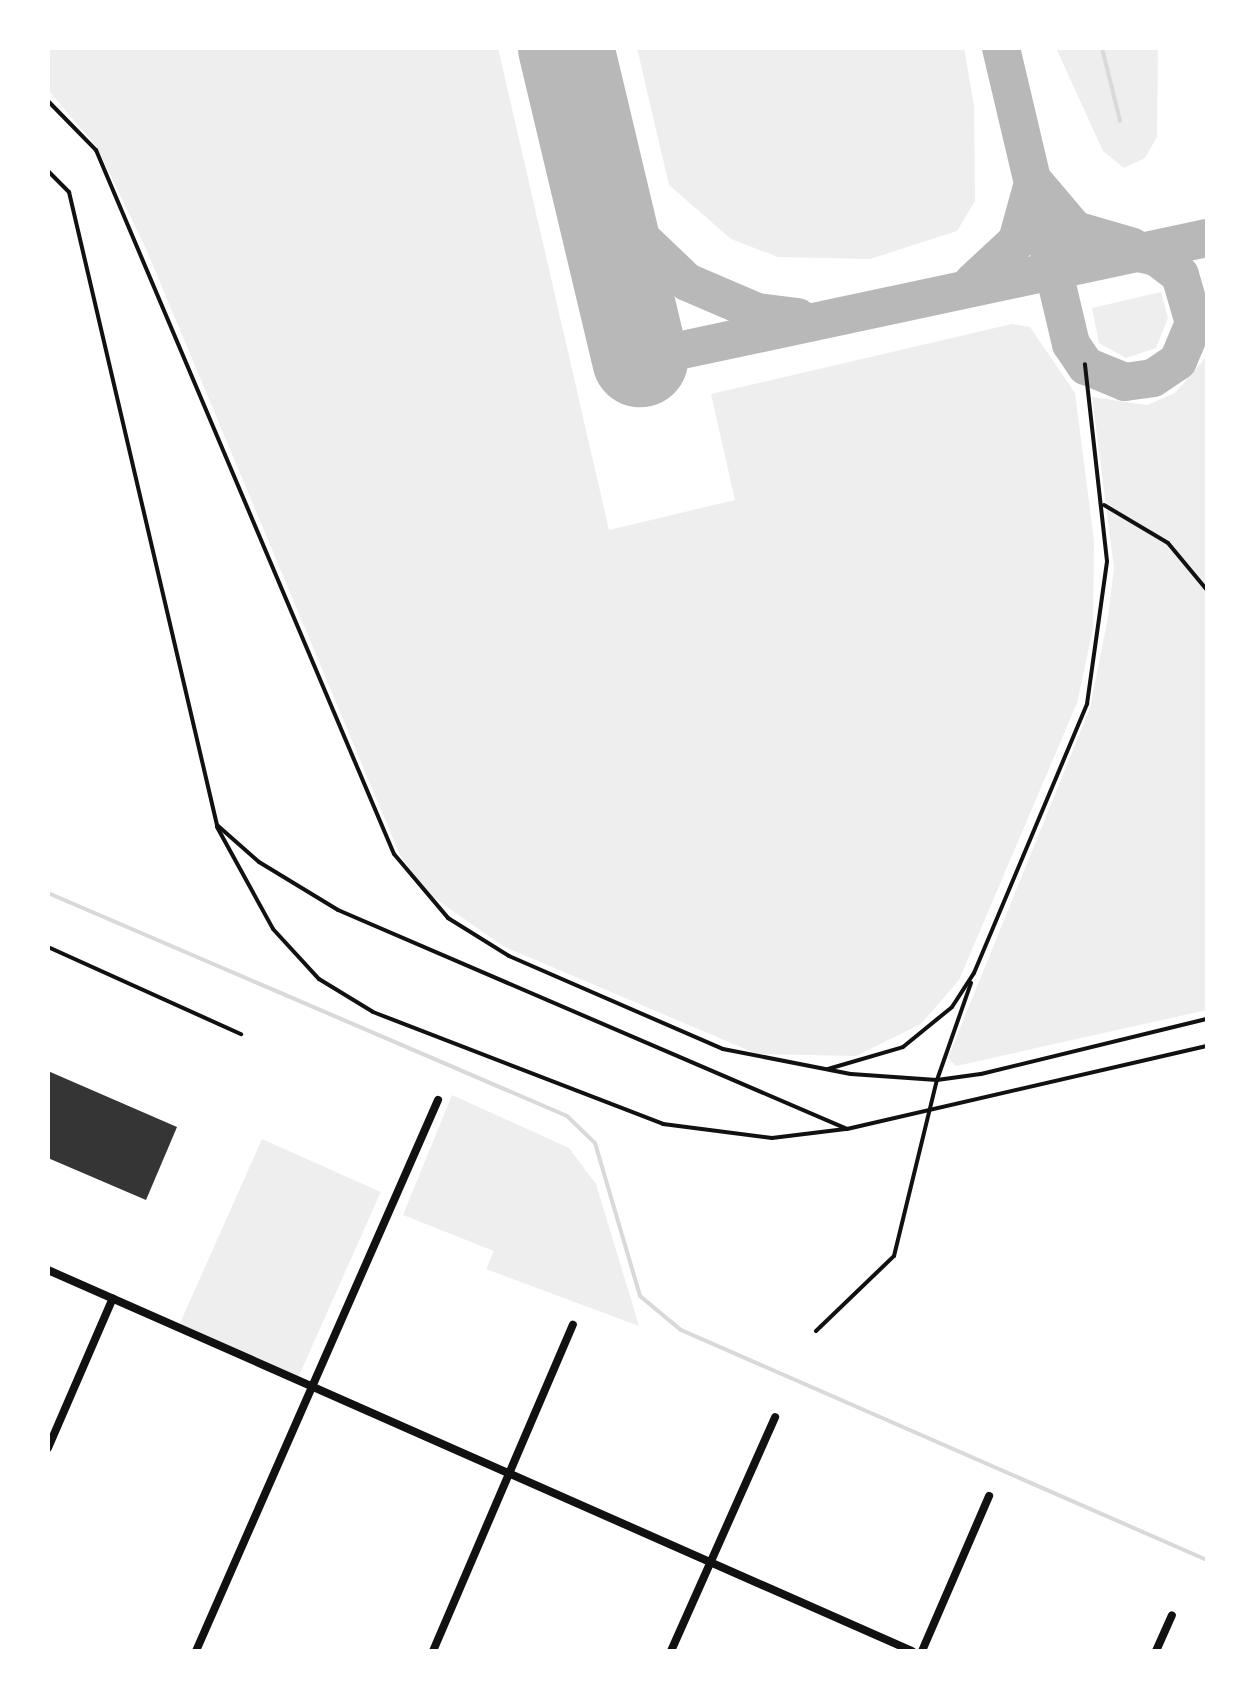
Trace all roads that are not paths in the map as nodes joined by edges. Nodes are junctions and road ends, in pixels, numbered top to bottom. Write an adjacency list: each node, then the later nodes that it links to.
1 (48, 101): 12 (lane)
2 (48, 171): 6 (lane)
3 (1085, 364): 4 (lane)
4 (1104, 505): 5 (lane); 8 (lane)
5 (1207, 590)
6 (217, 825): 16 (lane); 16 (lane)
7 (48, 947): 10 (lane)
8 (974, 973): 12 (lane); 13 (lane)
9 (1207, 1019): 13 (lane)
10 (241, 1034)
11 (1207, 1046): 15 (lane)
12 (824, 1070): 13 (lane)
13 (937, 1080): 15 (lane)
14 (438, 1100): 21 (street)
15 (929, 1112): 16 (lane); 20 (lane)
16 (847, 1129)
17 (48, 1270): 18 (street)
18 (113, 1298): 21 (street); 23 (street)
19 (573, 1325): 24 (street)
20 (816, 1331)
21 (312, 1384): 24 (street); 28 (street)
22 (775, 1417): 26 (street)
23 (48, 1448)
24 (511, 1472): 26 (street); 29 (street)
25 (989, 1496): 32 (street)
26 (710, 1563): 30 (street); 31 (street)
27 (1172, 1615): 33 (street)
28 (196, 1651)
29 (433, 1651)
30 (671, 1651)
31 (912, 1651)
32 (922, 1651)
33 (1156, 1651)

